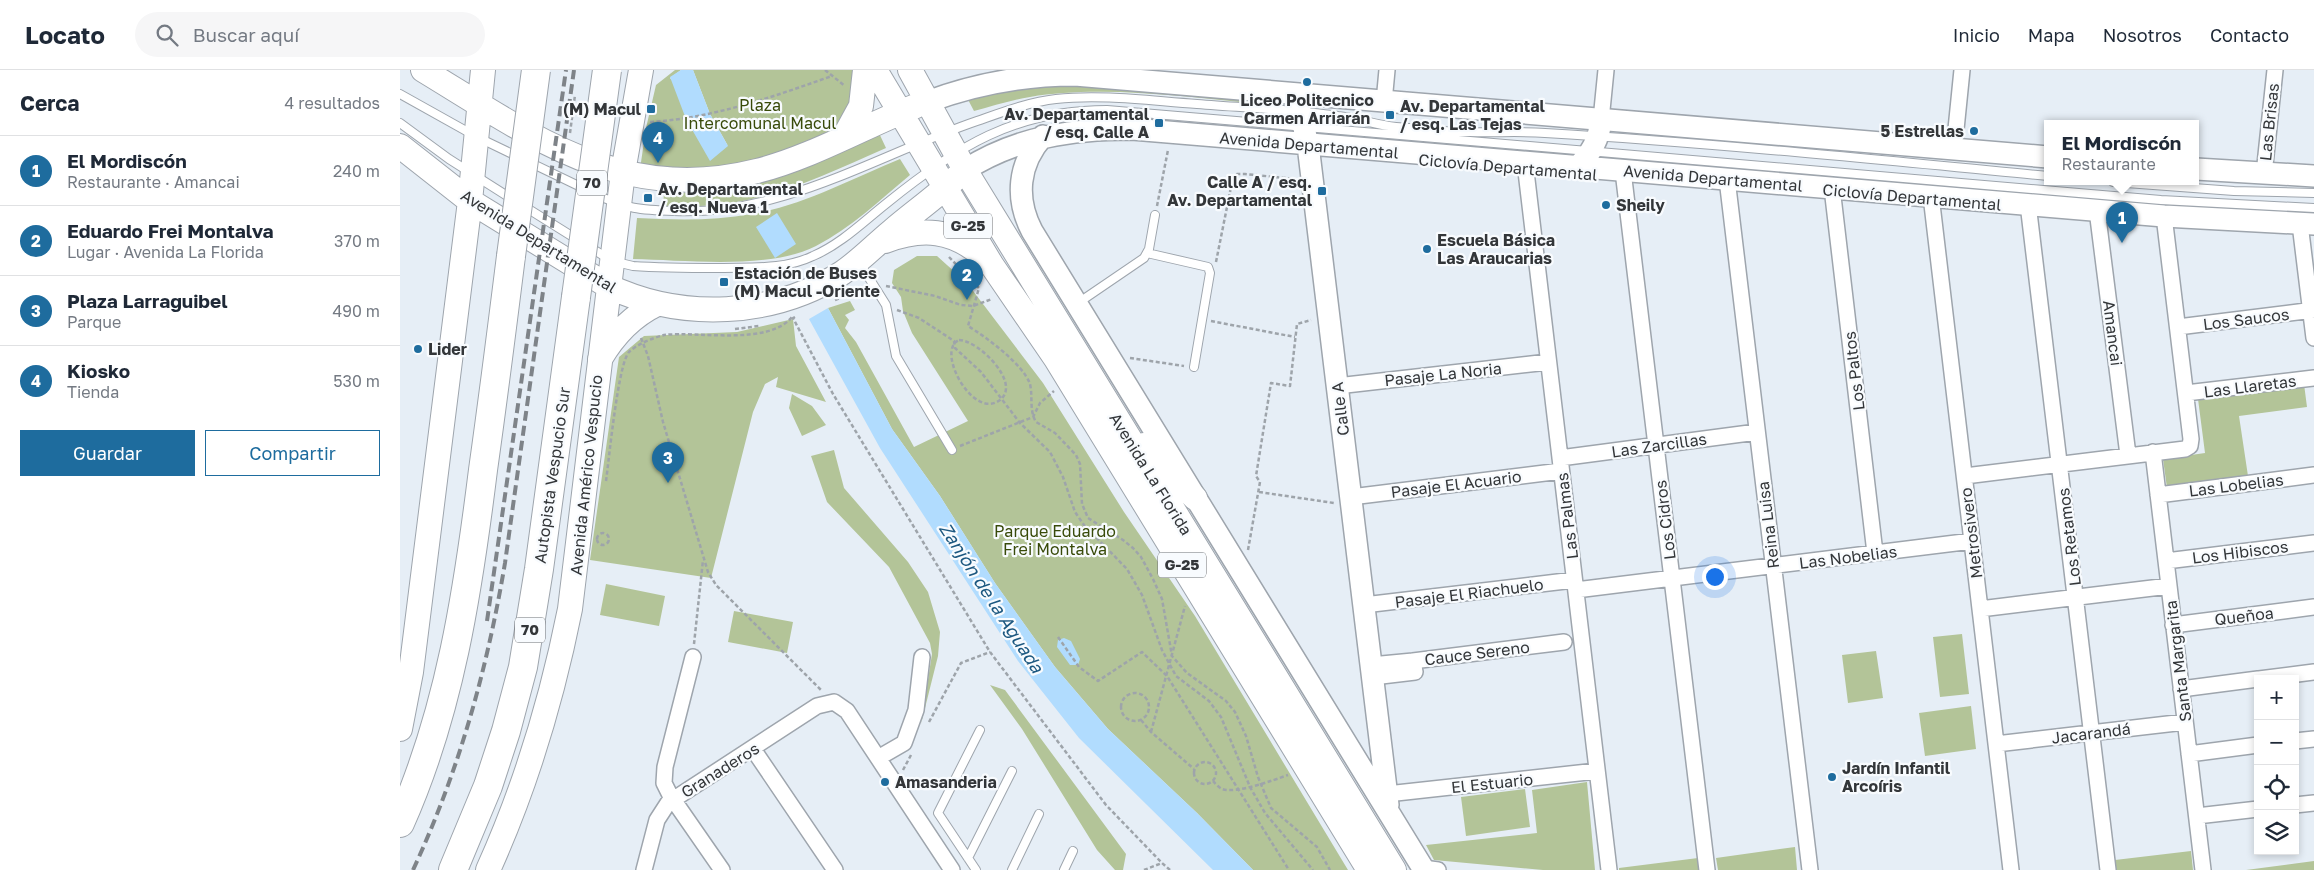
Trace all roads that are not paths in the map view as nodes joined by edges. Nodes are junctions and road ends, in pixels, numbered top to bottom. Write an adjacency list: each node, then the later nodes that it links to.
1 (423, 70): 18 (main road, Avenida Departamental)
2 (483, 70): 18 (main road)
3 (536, 70): 87 (highway, bridge)
4 (607, 70): 128 (highway, Autopista Vespucio Sur / 70, bridge)
5 (642, 70): 38 (main road, Avenida Américo Vespucio)
6 (865, 70): 26 (main road)
7 (875, 70): 19 (main road, G-25)
8 (910, 70): 16 (main road, G-25)
9 (1387, 70): 17 (street)
10 (1606, 70): 23 (street)
11 (1962, 70): 29 (street)
12 (2275, 70): 40 (street, Las Brisas)
13 (1111, 74): 14 (main road, Avenida Departamental); 16 (main road, Avenida Departamental)
14 (1135, 75): 20 (main road, Avenida Departamental)
15 (400, 94): 25 (lane)
16 (927, 102): 19 (main road, Avenida Departamental); 30 (main road, Avenida La Florida / G-25)
17 (1384, 102): 20 (main road, Avenida Departamental); 23 (main road, Avenida Departamental)
18 (480, 104): 25 (main road); 38 (main road, Avenida Departamental)
19 (901, 112): 26 (main road, Avenida Departamental); 27 (main road, Avenida La Florida / G-25)
20 (1302, 120): 22 (main road, Avenida Departamental); 23 (lane); 23 (lane); 30 (lane); 30 (lane); 33 (main road, Avenida Departamental); 71 (main road, Calle A)
21 (400, 123): 39 (lane)
22 (1043, 136): 30 (main road, Avenida Departamental); 63 (main road, Avenida La Florida)
23 (1597, 136): 24 (main road, Avenida Departamental); 32 (lane); 35 (main road); 52 (lane)
24 (1801, 136): 29 (main road, Avenida Departamental); 32 (lane)
25 (477, 137): 39 (main road); 51 (lane)
26 (844, 137): 38 (main road, Avenida Departamental)
27 (918, 143): 30 (lane); 34 (main road, Avenida La Florida / G-25); 51 (lane)
28 (400, 146): 49 (main road, Avenida Departamental)
29 (1954, 149): 31 (main road, Avenida Departamental)
30 (955, 152): 34 (lane); 45 (main road, Avenida Departamental); 73 (main road, Avenida La Florida / G-25)
31 (2044, 157)
32 (1882, 160): 41 (lane)
33 (1525, 163): 35 (main road, Avenida Departamental); 67 (street, Las Palmas)
34 (933, 167): 45 (main road, Avenida La Florida / G-25); 59 (lane)
35 (1576, 167): 37 (main road, Avenida Departamental)
36 (2199, 169): 40 (main road)
37 (1623, 171): 43 (main road, Avenida Departamental); 75 (street, Los Cidros)
38 (623, 172): 51 (main road, Avenida Américo Vespucio)
39 (473, 174): 49 (main road); 59 (lane)
40 (2264, 174): 42 (main road)
41 (2044, 176)
42 (2314, 176)
43 (1727, 179): 46 (main road, Avenida Departamental); 74 (street, Reina Luisa)
44 (2153, 185): 47 (lane)
45 (945, 188): 57 (main road, Avenida Departamental); 60 (main road, Avenida La Florida / G-25)
46 (1832, 188): 48 (main road, Avenida Departamental); 89 (street, Los Paltos)
47 (2314, 193)
48 (1931, 196): 50 (main road, Avenida Departamental); 82 (street, Metrosivero)
49 (470, 201): 61 (main road, Avenida Departamental); 110 (main road)
50 (2028, 204): 54 (main road, Avenida Departamental); 79 (street, Los Retamos)
51 (619, 205): 59 (main road, Avenida Américo Vespucio)
52 (2162, 208): 53 (lane); 54 (main road, Avenida Departamental); 56 (main road, Avenida Departamental); 65 (street)
53 (2314, 208)
54 (2097, 210): 78 (street, Amancai)
55 (1155, 215): 58 (lane)
56 (2307, 224): 64 (street)
57 (866, 253): 60 (main road); 62 (main road, Avenida Departamental); 76 (lane)
58 (1147, 253): 63 (lane); 69 (lane)
59 (612, 261): 61 (main road, Avenida Américo Vespucio)
60 (991, 264): 146 (main road, Avenida La Florida / G-25)
61 (608, 286): 62 (main road, Avenida Departamental); 68 (main road, Avenida Américo Vespucio)
62 (657, 304): 68 (main road)
63 (1076, 304): 84 (main road, Avenida La Florida)
64 (2312, 310): 65 (street, Los Saucos); 66 (street)
65 (2178, 328): 72 (street)
66 (2314, 338)
67 (1548, 362): 71 (street, Pasaje La Noria); 80 (street, Las Palmas)
68 (598, 363): 138 (main road, Avenida Américo Vespucio)
69 (1194, 367)
70 (2314, 378): 72 (street, Las Llaretas)
71 (1337, 386): 85 (main road, Calle A)
72 (2186, 393): 77 (street)
73 (1112, 411): 84 (main road); 147 (main road, Avenida La Florida / G-25)
74 (1757, 432): 75 (street, Las Zarcillas); 91 (street, Reina Luisa)
75 (1656, 445): 80 (street, Las Zarcillas); 92 (street, Los Cidros)
76 (952, 450)
77 (2153, 452): 78 (street); 83 (street, Santa Margarita)
78 (2128, 456): 79 (street)
79 (2060, 464): 82 (street); 95 (street, Los Retamos)
80 (1561, 465): 85 (street, Pasaje El Acuario); 93 (street, Las Palmas)
81 (2314, 475): 83 (street, Las Lobelias)
82 (1965, 476): 86 (street, Metrosivero)
83 (2158, 495): 90 (street, Santa Margarita)
84 (1196, 498): 114 (main road, Avenida La Florida)
85 (1351, 501): 96 (main road, Calle A)
86 (1972, 542): 89 (street, Las Nobelias); 98 (street, Metrosivero)
87 (474, 543): 123 (highway); 132 (highway)
88 (2314, 543): 90 (street, Los Hibiscos)
89 (1875, 553): 91 (street, Las Nobelias)
90 (2166, 561): 94 (street, Santa Margarita)
91 (1773, 566): 92 (street, Las Nobelias); 150 (street, Reina Luisa)
92 (1672, 578): 93 (street, Las Nobelias); 149 (street, Los Cidros)
93 (1575, 585): 96 (street, Pasaje El Riachuelo); 122 (street, Las Palmas)
94 (2169, 586): 95 (street); 99 (street, Santa Margarita)
95 (2076, 598): 98 (street); 112 (street, Los Retamos)
96 (1364, 605): 103 (main road, Calle A)
97 (2314, 607): 99 (street, Queñoa)
98 (1980, 609): 116 (street, Metrosivero)
99 (2173, 624): 107 (street, Santa Margarita)
100 (1564, 642): 103 (street, Cauce Sereno)
101 (922, 656): 120 (street)
102 (693, 657): 124 (street)
103 (1372, 671): 109 (main road, Calle A)
104 (2314, 672): 105 (street)
105 (2290, 675)
106 (2254, 680): 107 (street)
107 (2181, 689): 108 (street, Santa Margarita)
108 (2185, 722): 112 (street, Jacarandá); 119 (street, Santa Margarita)
109 (1378, 726): 114 (main road); 125 (main road, Calle A)
110 (400, 729)
111 (980, 730): 134 (lane)
112 (2092, 733): 116 (street, Jacarandá); 152 (street, Los Retamos)
113 (2314, 738): 115 (street)
114 (1345, 740): 125 (main road, Avenida La Florida)
115 (2299, 740)
116 (1996, 744): 151 (street, Metrosivero)
117 (2254, 746): 119 (street)
118 (752, 749): 120 (street, Granaderos); 124 (street, Granaderos); 141 (street)
119 (2189, 754): 131 (street, Santa Margarita)
120 (878, 758): 142 (street)
121 (1012, 771): 134 (lane)
122 (1597, 771): 125 (street, El Estuario); 148 (street, Las Palmas)
123 (400, 775)
124 (673, 799): 139 (street, Granaderos); 140 (street)
125 (1388, 803): 135 (main road, Avenida La Florida)
126 (2314, 803): 127 (street)
127 (2299, 805)
128 (480, 809): 136 (highway, Autopista Vespucio Sur / 70); 137 (highway)
129 (2254, 809): 131 (street)
130 (1039, 814): 144 (lane)
131 (2196, 816): 153 (street, Santa Margarita)
132 (400, 823)
133 (1073, 851): 145 (lane)
134 (968, 858): 143 (lane)
135 (1428, 869)
136 (453, 870)
137 (465, 870)
138 (488, 870)
139 (644, 870)
140 (722, 870)
141 (835, 870)
142 (952, 870)
143 (976, 870)
144 (1012, 870)
145 (1064, 870)
146 (1369, 870)
147 (1394, 870)
148 (1609, 870)
149 (1707, 870)
150 (1810, 870)
151 (2011, 870)
152 (2108, 870)
153 (2203, 870)

